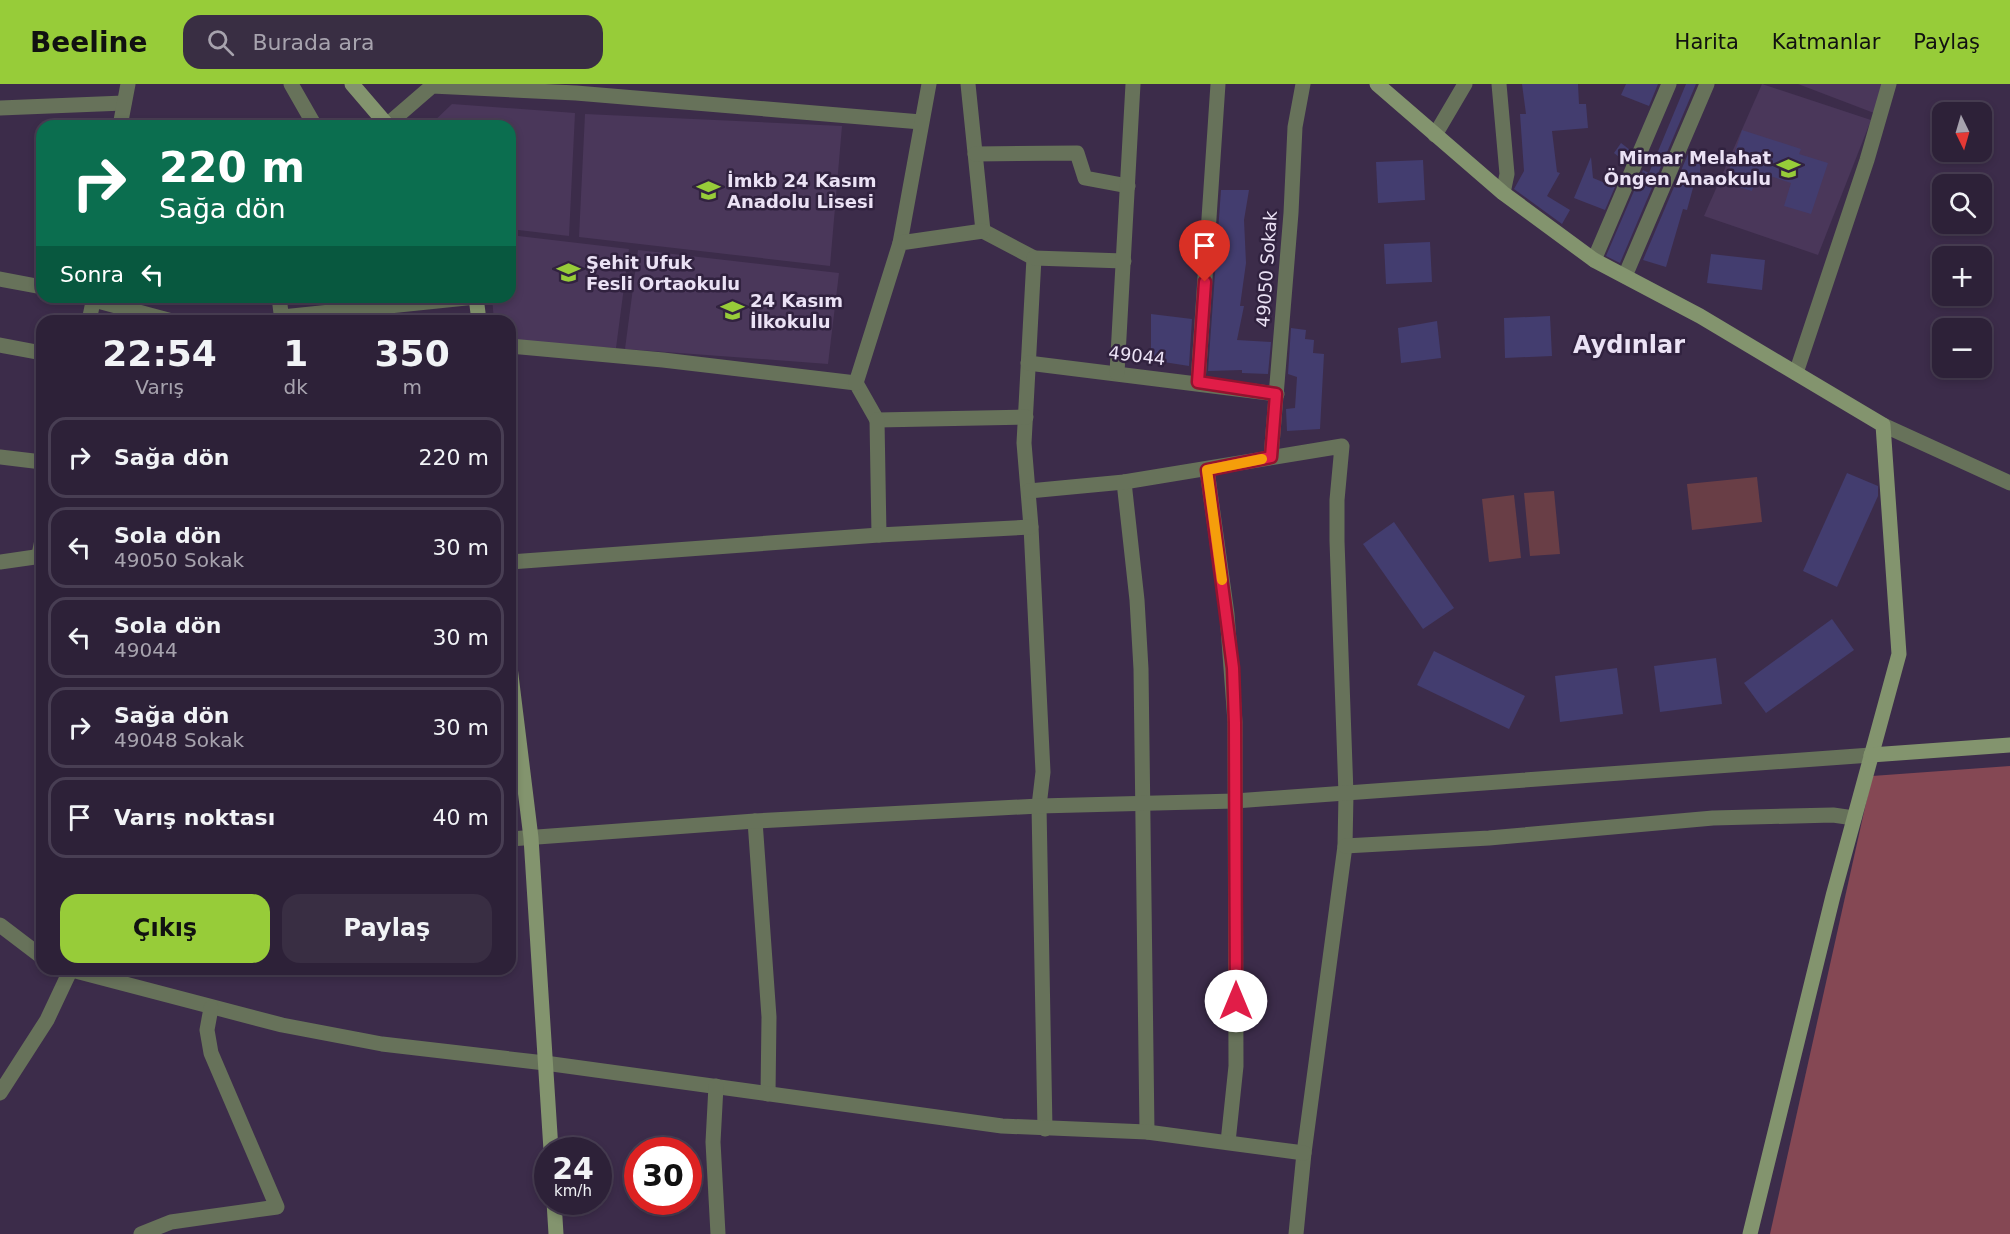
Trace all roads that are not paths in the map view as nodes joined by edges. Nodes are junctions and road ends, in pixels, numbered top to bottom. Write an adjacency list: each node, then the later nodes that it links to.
1 (128, 84): 18 (street)
2 (291, 84): 21 (street)
3 (352, 84): 22 (street)
4 (929, 84): 24 (street)
5 (968, 84): 26 (street)
6 (1133, 84): 27 (street)
7 (1218, 84): 47 (street)
8 (1303, 84): 49 (street, 49050 Sokak)
9 (1377, 84): 25 (street)
10 (1465, 84): 25 (street)
11 (1499, 84): 28 (street)
12 (1669, 84): 32 (street)
13 (1707, 84): 34 (street)
14 (1889, 84): 46 (street)
15 (432, 85): 16 (street); 23 (street)
16 (495, 86): 17 (street)
17 (577, 88): 24 (street)
18 (124, 103): 19 (street); 20 (street)
19 (0, 108)
20 (121, 120)
21 (312, 120)
22 (383, 120)
23 (394, 120)
24 (921, 122): 30 (street)
25 (1435, 135): 28 (street)
26 (975, 154): 27 (street); 29 (street)
27 (1128, 186): 33 (street)
28 (1503, 193): 32 (street)
29 (983, 231): 30 (street); 31 (street)
30 (900, 243): 48 (street)
31 (1034, 258): 33 (street); 44 (street)
32 (1594, 260): 34 (street)
33 (1124, 261): 45 (street)
34 (1625, 276): 46 (street)
35 (0, 279): 36 (street)
36 (36, 286)
37 (108, 303): 39 (street)
38 (423, 303): 40 (street)
39 (151, 315)
40 (317, 315)
41 (0, 345): 43 (street)
42 (516, 347): 48 (street)
43 (36, 352)
44 (1028, 363): 45 (street, 49044); 50 (street)
45 (1117, 373): 47 (street, 49044)
46 (1796, 373): 52 (street)
47 (1198, 382): 49 (street, 49044)
48 (856, 383): 51 (street)
49 (1276, 394): 54 (street, 49050 Sokak)
50 (1026, 417): 51 (street); 59 (street)
51 (878, 420): 61 (street)
52 (1883, 425): 58 (street); 67 (street)
53 (0, 457): 55 (street)
54 (1271, 457): 56 (street); 68 (street)
55 (36, 461)
56 (1207, 470): 57 (street); 69 (street)
57 (1124, 482): 59 (street); 70 (street)
58 (2010, 483)
59 (1029, 491): 60 (street)
60 (1031, 527): 61 (street); 71 (street)
61 (879, 535): 64 (street)
62 (36, 551): 63 (street)
63 (0, 562)
64 (516, 562)
65 (516, 716): 74 (street)
66 (2010, 745): 67 (street)
67 (1872, 755): 68 (street); 72 (street)
68 (1346, 794): 69 (street); 76 (street)
69 (1235, 801): 70 (street); 89 (street)
70 (1144, 804): 71 (street); 87 (street)
71 (1039, 806): 73 (street); 86 (street)
72 (1854, 818): 76 (street); 96 (street)
73 (755, 821): 74 (street); 85 (street)
74 (531, 838): 75 (street); 82 (street)
75 (516, 839)
76 (1346, 846): 90 (street)
77 (0, 925): 78 (street)
78 (36, 952)
79 (67, 975): 84 (street)
80 (92, 975): 81 (street)
81 (211, 1008): 82 (street); 92 (street)
82 (545, 1063): 83 (street); 88 (street)
83 (716, 1086): 85 (street); 94 (street)
84 (0, 1093)
85 (768, 1094): 86 (street)
86 (1045, 1129): 87 (street)
87 (1147, 1132): 89 (street)
88 (550, 1137)
89 (1228, 1142): 90 (street)
90 (1304, 1153): 95 (street)
91 (555, 1215): 93 (street)
92 (141, 1234)
93 (556, 1234)
94 (718, 1234)
95 (1296, 1234)
96 (1750, 1234)

